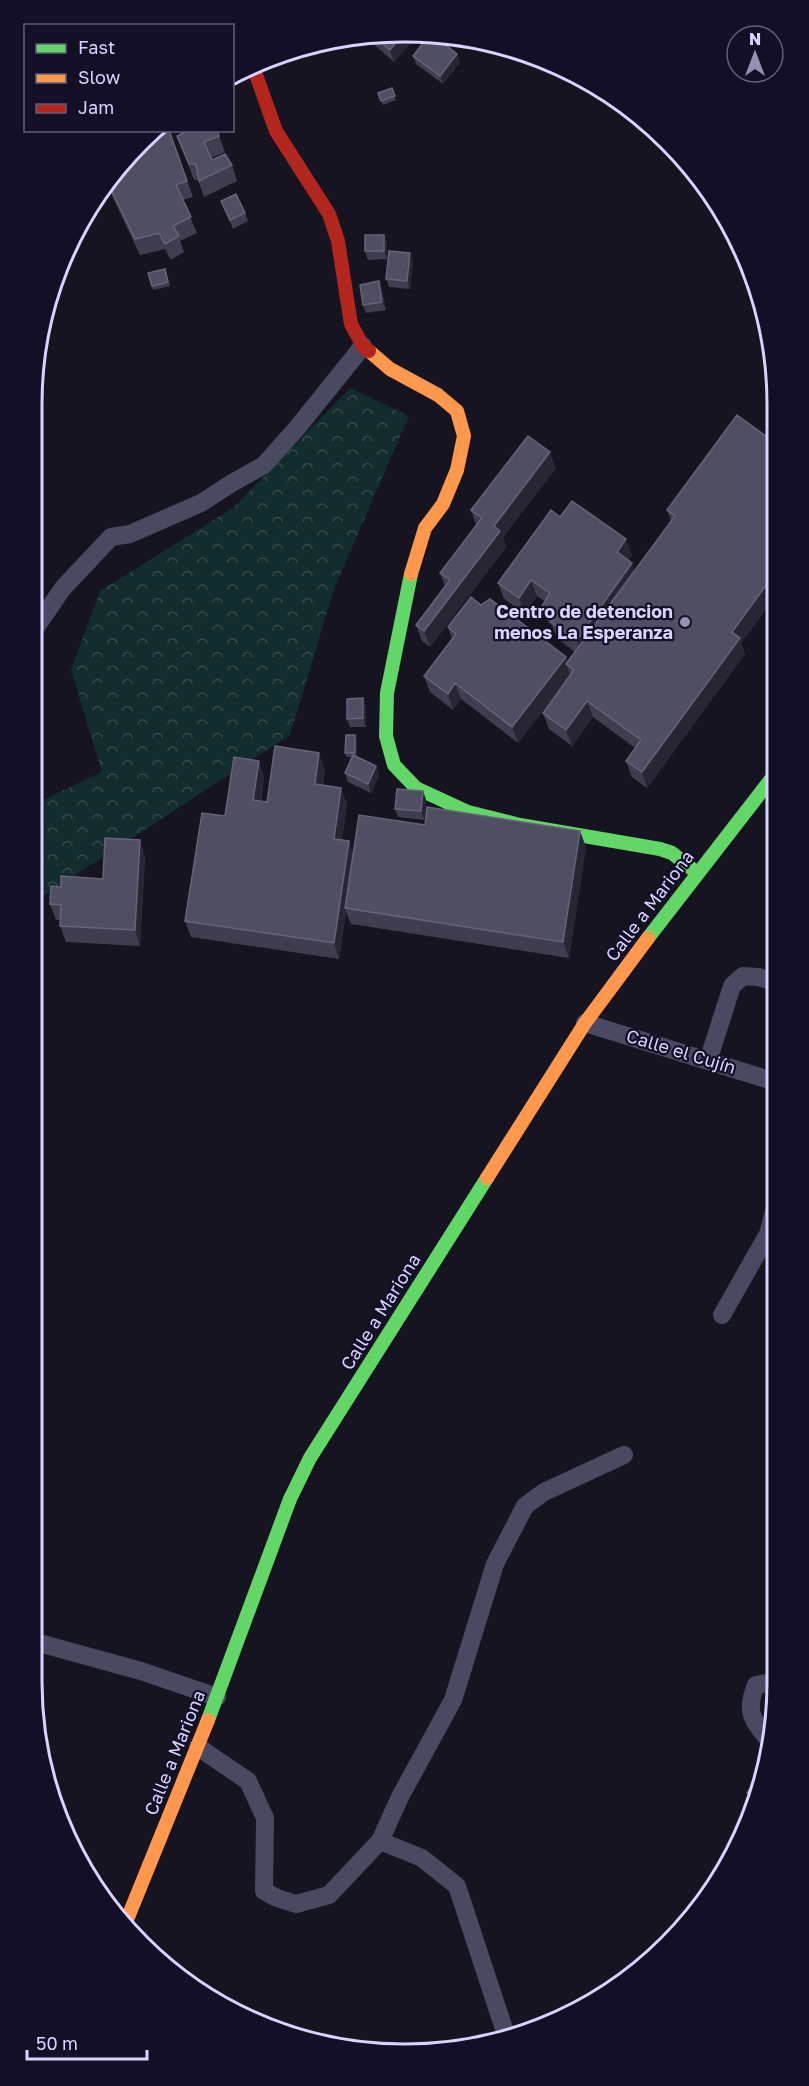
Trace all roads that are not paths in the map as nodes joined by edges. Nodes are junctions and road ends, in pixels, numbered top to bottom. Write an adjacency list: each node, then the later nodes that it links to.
1 (256, 74): 2 (main road)
2 (363, 346): 3 (street); 5 (main road)
3 (42, 618)
4 (767, 784): 5 (main road, Calle a Mariona)
5 (698, 873): 7 (main road, Calle a Mariona)
6 (767, 980): 8 (street)
7 (585, 1023): 8 (street, Calle el Cujín); 15 (main road, Calle a Mariona)
8 (708, 1061): 9 (street, Calle el Cujín)
9 (767, 1079)
10 (767, 1236): 11 (street)
11 (722, 1315)
12 (624, 1455): 18 (street)
13 (42, 1644): 15 (street)
14 (767, 1682): 16 (street)
15 (217, 1697): 17 (main road, Calle a Mariona)
16 (763, 1733)
17 (198, 1747): 18 (street); 19 (main road, Calle a Mariona)
18 (380, 1841): 20 (street)
19 (128, 1916)
20 (505, 2030)

